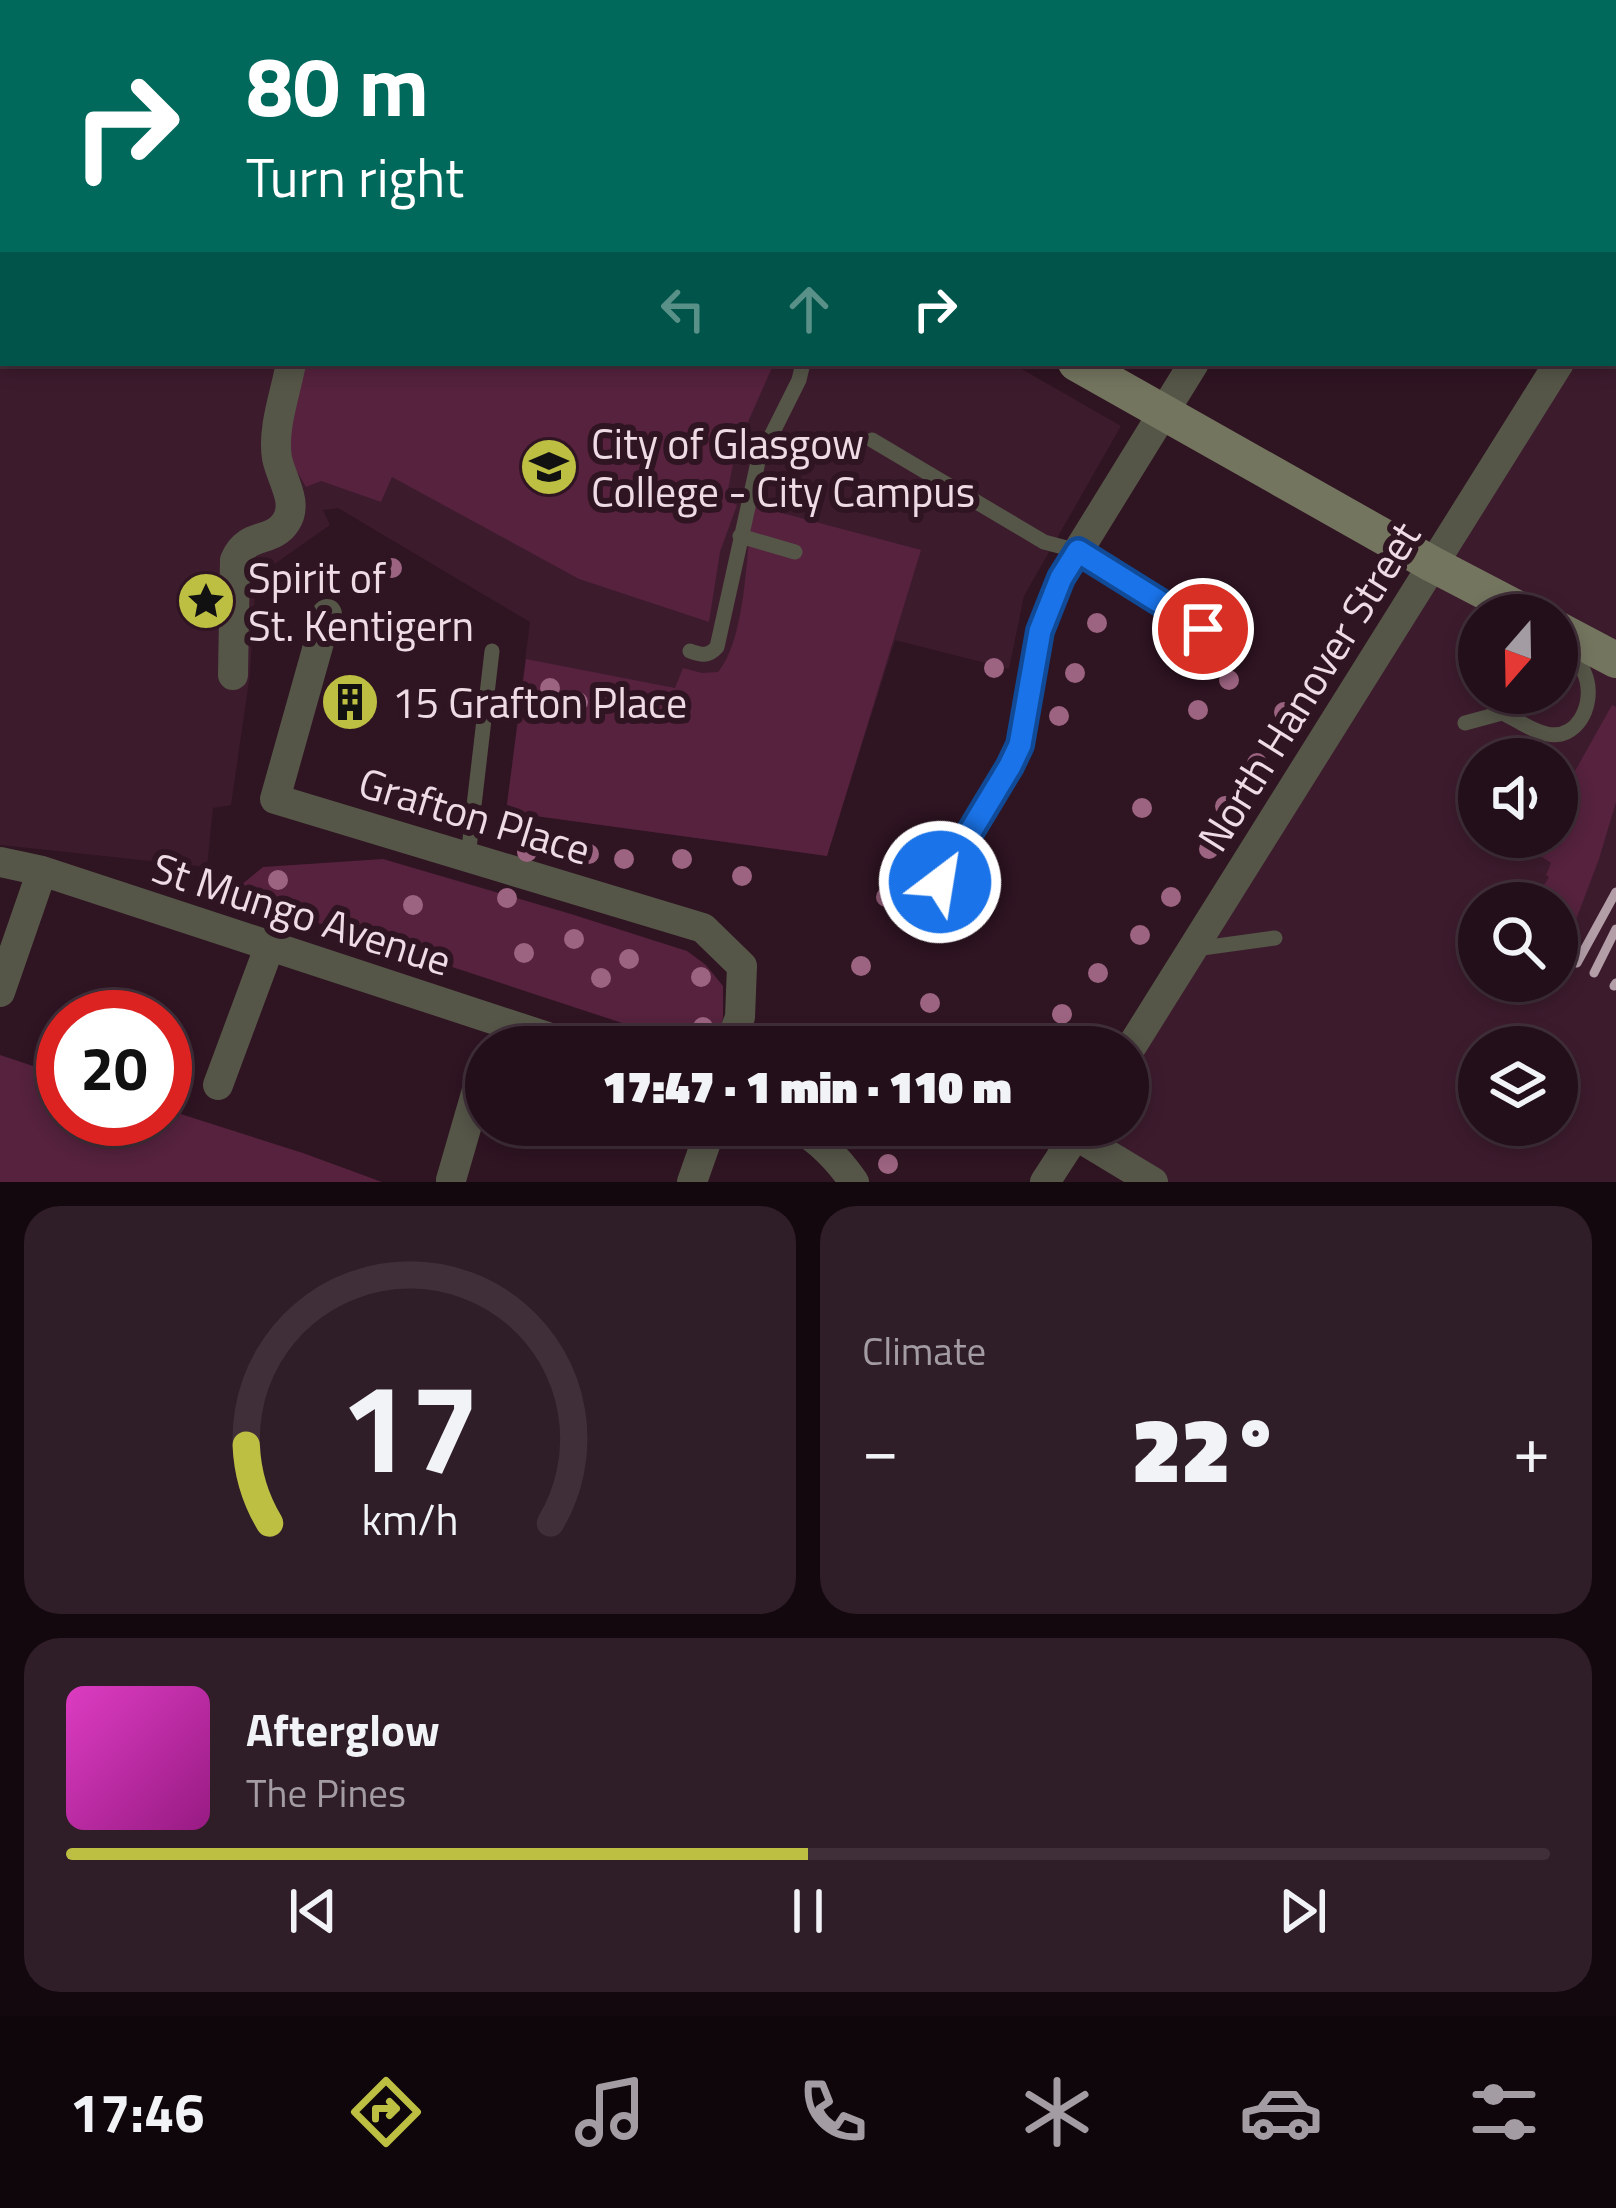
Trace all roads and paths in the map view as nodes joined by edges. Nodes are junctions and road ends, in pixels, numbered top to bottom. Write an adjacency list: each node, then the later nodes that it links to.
1 (290, 366): 20 (street)
2 (802, 366): 8 (lane)
3 (1081, 366): 6 (street)
4 (1192, 366): 6 (street)
5 (1556, 366): 11 (street, North Hanover Street)
6 (1163, 413): 9 (street); 11 (street)
7 (872, 440): 9 (lane)
8 (740, 536): 10 (lane); 17 (lane)
9 (1078, 551): 14 (lane); 27 (lane)
10 (795, 552)
11 (1432, 564): 12 (street); 30 (street, North Hanover Street)
12 (1490, 594)
13 (327, 614): 24 (street, Grafton Place)
14 (1203, 629)
15 (1578, 640): 18 (street)
16 (492, 651): 24 (lane)
17 (690, 651)
18 (1616, 660)
19 (1578, 666): 22 (lane)
20 (232, 675)
21 (1498, 714): 23 (lane)
22 (1504, 714)
23 (1465, 723)
24 (467, 857): 33 (street, Grafton Place)
25 (0, 862): 26 (street, St Mungo Avenue)
26 (41, 872): 29 (street, St Mungo Avenue); 31 (street)
27 (940, 882)
28 (1275, 938): 30 (lane)
29 (270, 945): 32 (street, St Mungo Avenue); 35 (street)
30 (1194, 949): 34 (street, North Hanover Street)
31 (0, 992)
32 (473, 1026)
33 (737, 1026)
34 (1145, 1026)
35 (218, 1085)
36 (465, 1134): 41 (street)
37 (705, 1146): 42 (street)
38 (821, 1146): 43 (street)
39 (1069, 1146): 44 (street)
40 (1102, 1146): 45 (street)
41 (452, 1180)
42 (692, 1182)
43 (854, 1182)
44 (1046, 1182)
45 (1153, 1182)

